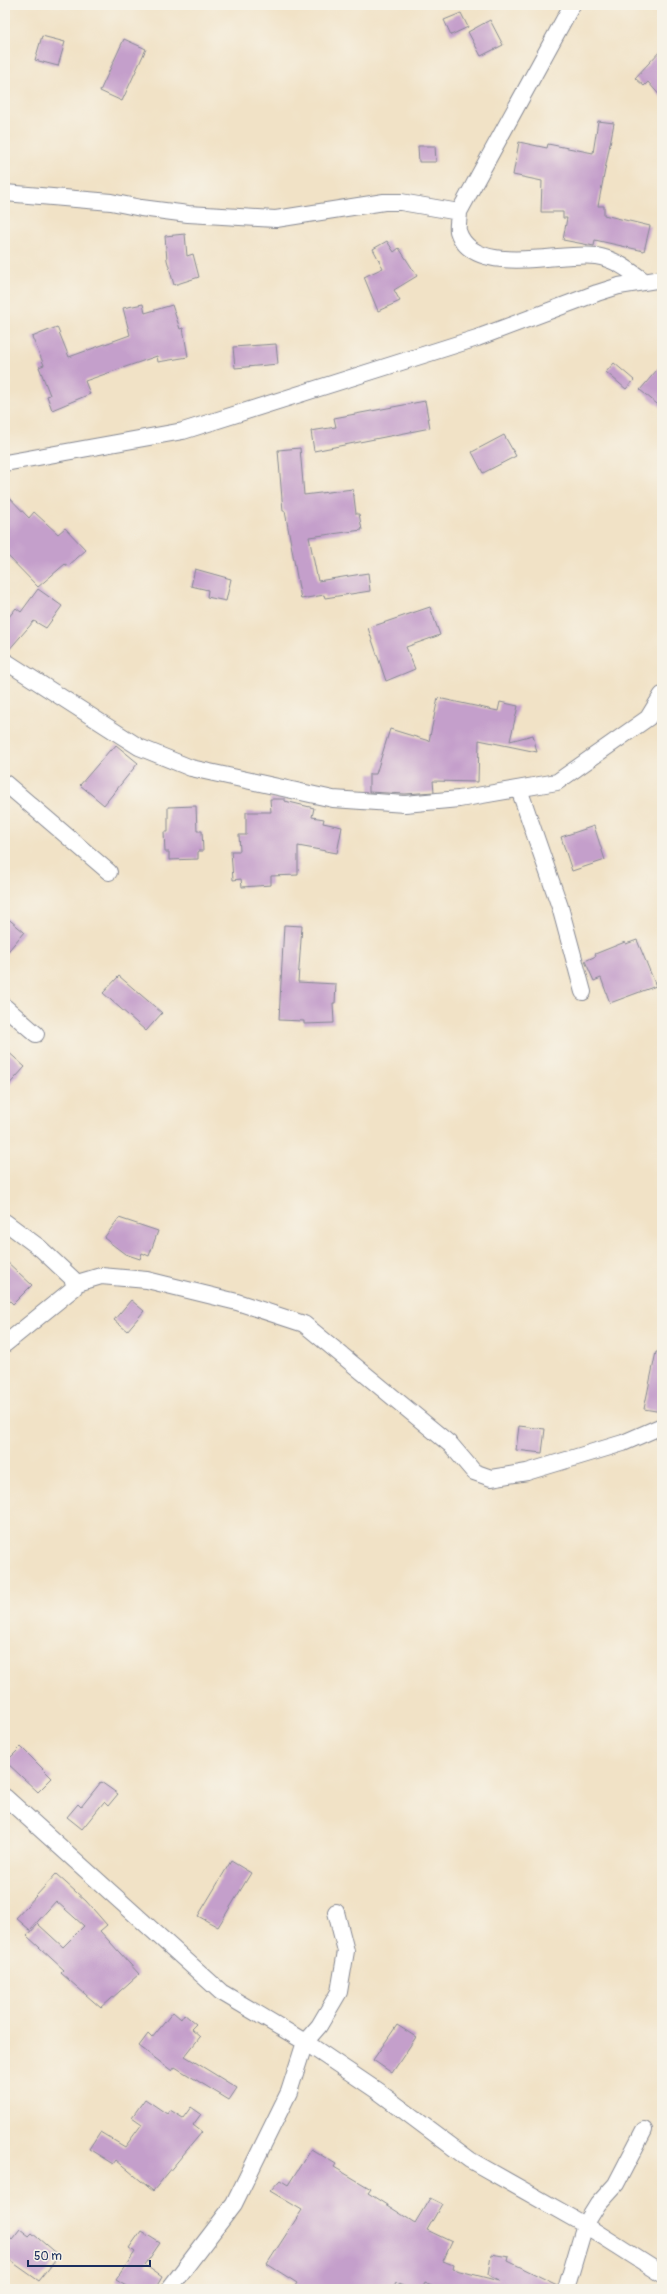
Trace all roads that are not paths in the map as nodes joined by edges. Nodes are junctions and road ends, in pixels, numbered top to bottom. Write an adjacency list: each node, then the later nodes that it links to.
1 (572, 5): 3 (street)
2 (5, 193): 3 (street)
3 (459, 212): 5 (street)
4 (662, 279): 5 (street)
5 (644, 281): 6 (street)
6 (5, 463)
7 (8, 666): 10 (street)
8 (662, 695): 10 (street)
9 (5, 783): 11 (street)
10 (518, 789): 12 (street)
11 (109, 872)
12 (583, 992)
13 (5, 1007): 14 (street)
14 (36, 1034)
15 (5, 1222): 16 (street)
16 (74, 1284): 17 (street); 18 (street)
17 (5, 1344)
18 (662, 1426)
19 (7, 1803): 21 (street)
20 (336, 1912): 21 (street)
21 (305, 2042): 23 (street); 25 (street)
22 (644, 2130): 23 (street)
23 (585, 2225): 24 (street); 26 (street)
24 (662, 2274)
25 (169, 2289)
26 (566, 2289)

